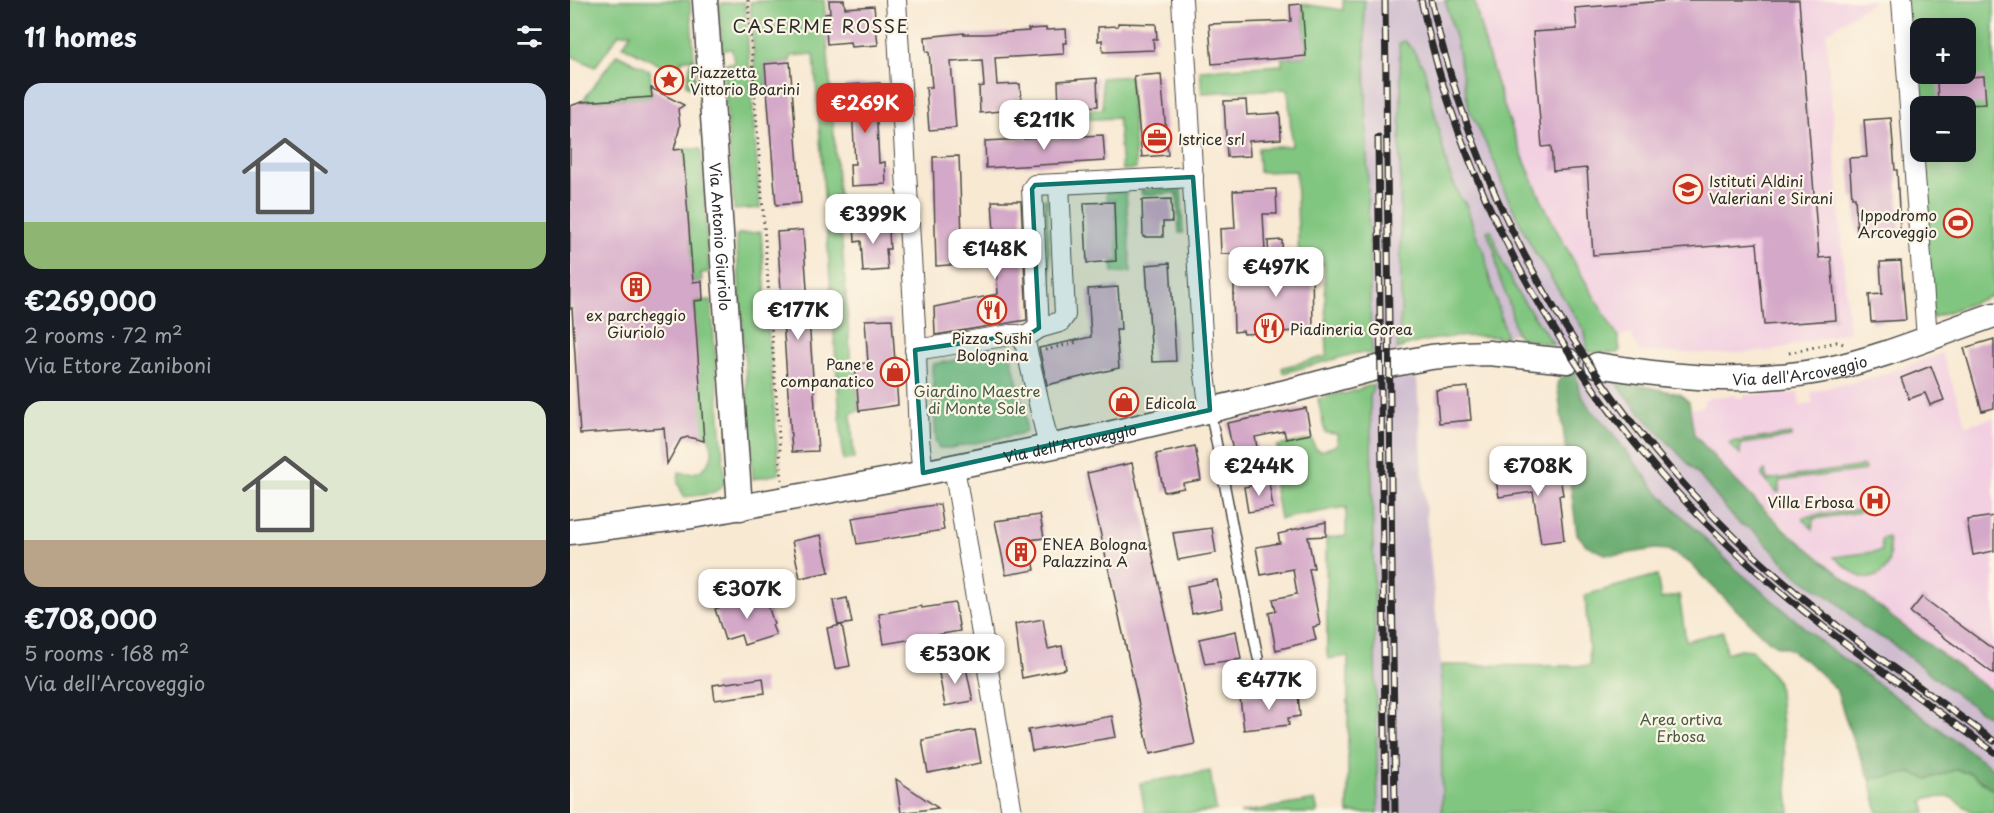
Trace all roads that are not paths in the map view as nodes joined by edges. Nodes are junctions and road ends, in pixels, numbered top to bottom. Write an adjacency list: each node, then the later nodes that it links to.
1 (705, 0): 17 (street, Via Antonio Giuriolo)
2 (896, 0): 10 (street)
3 (1182, 0): 5 (street)
4 (1902, 0): 8 (street)
5 (1193, 177): 6 (street); 13 (street)
6 (1059, 184): 9 (street); 9 (street)
7 (1994, 315): 8 (street, Via dell'Arcoveggio)
8 (1927, 338): 12 (street, Via dell'Arcoveggio)
9 (1033, 340): 10 (street); 14 (street)
10 (915, 351): 16 (street)
11 (1568, 361): 13 (street, Via dell'Arcoveggio)
12 (1597, 365)
13 (1210, 410): 14 (street, Via dell'Arcoveggio); 19 (lane)
14 (1049, 447): 15 (street, Via dell'Arcoveggio)
15 (954, 466): 16 (street, Via dell'Arcoveggio); 20 (street)
16 (923, 473): 17 (street, Via dell'Arcoveggio)
17 (740, 508): 18 (street, Via dell'Arcoveggio)
18 (570, 532)
19 (1258, 658)
20 (1012, 813)

